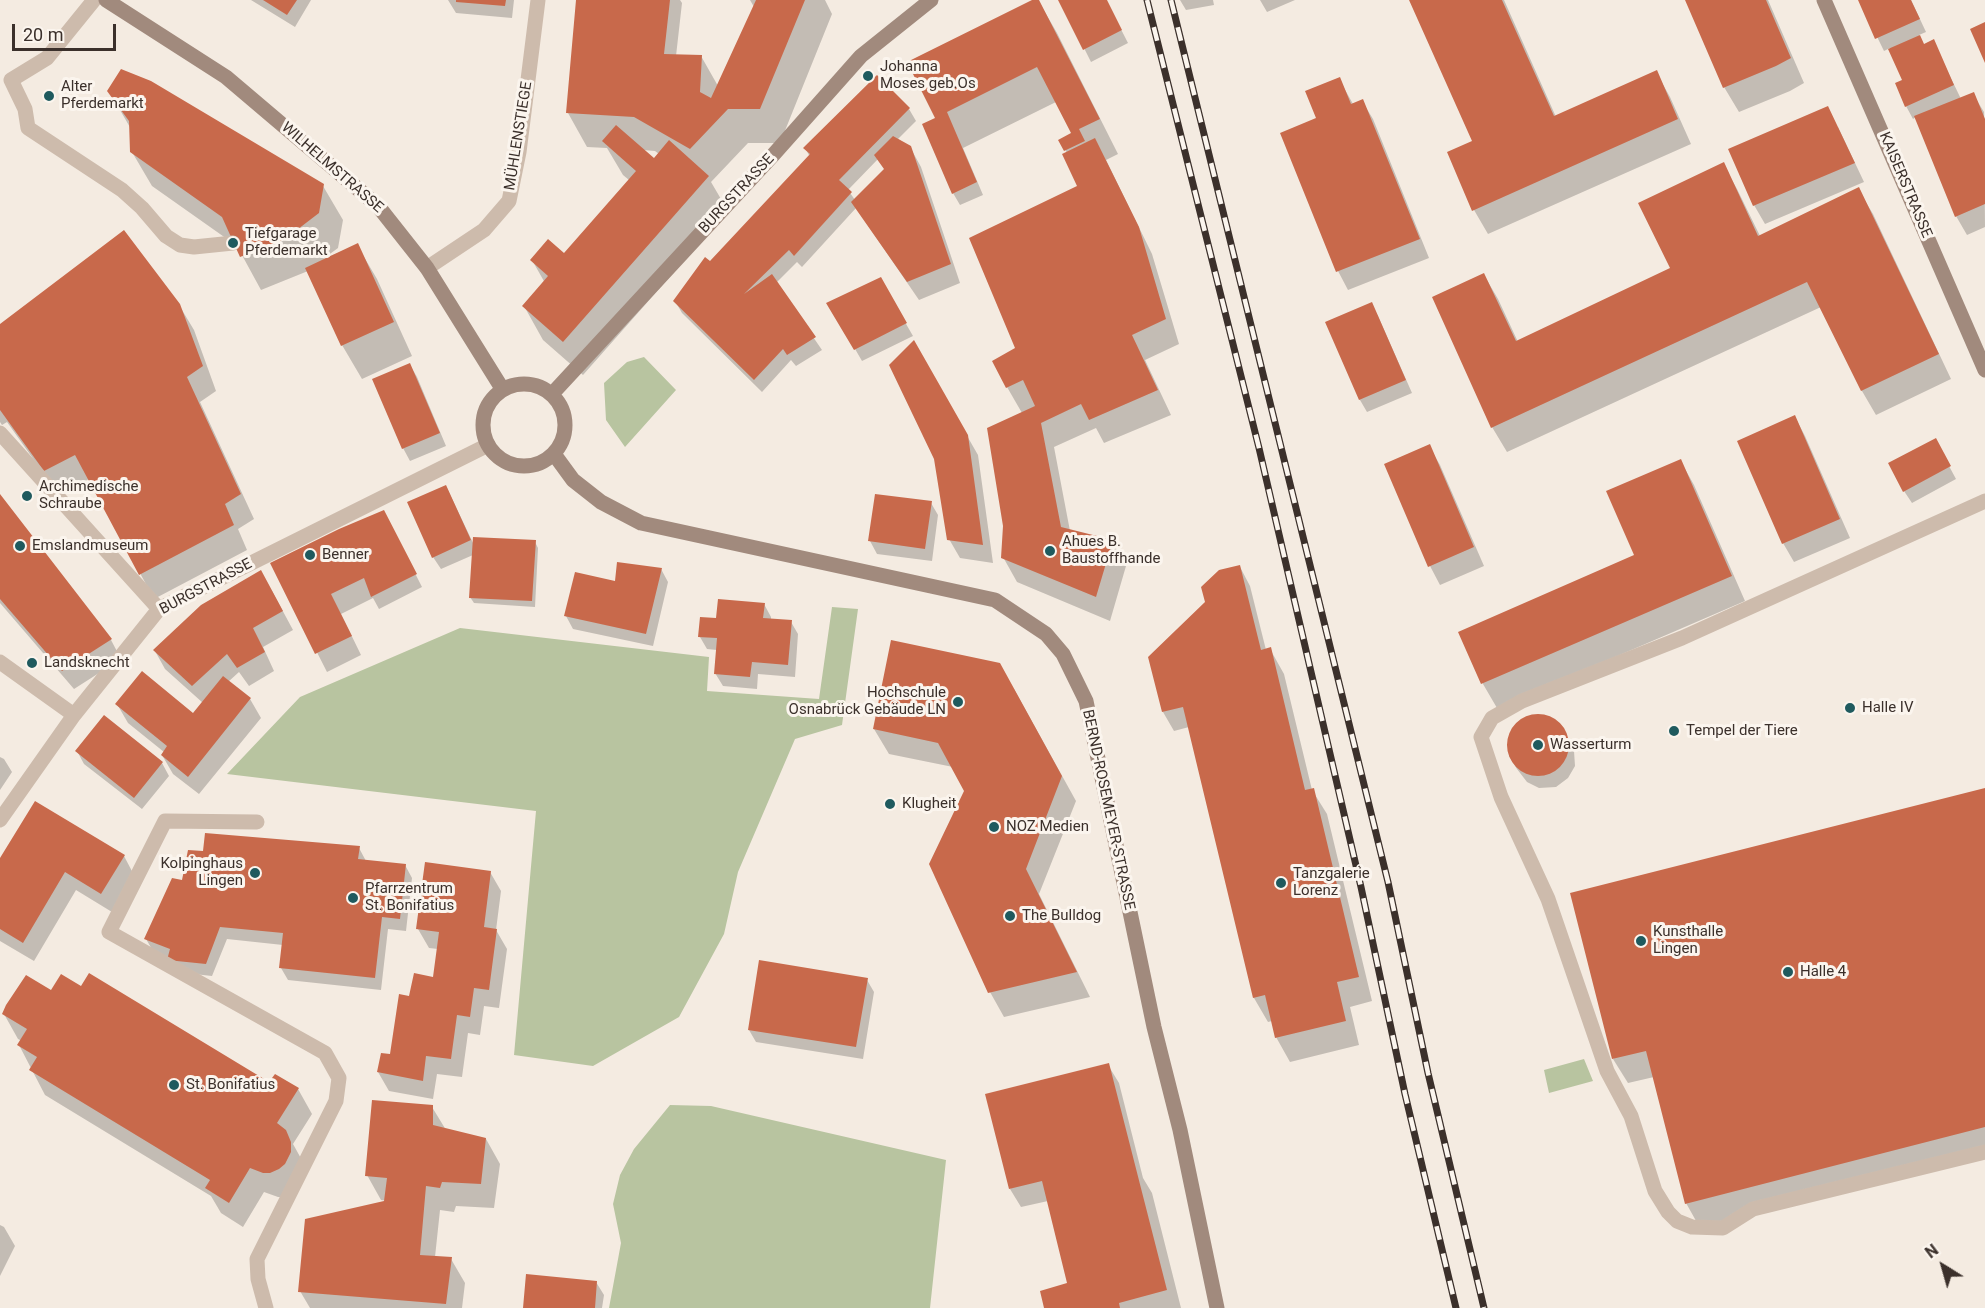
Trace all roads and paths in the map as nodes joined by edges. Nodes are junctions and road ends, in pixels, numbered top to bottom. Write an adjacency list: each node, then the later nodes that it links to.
1 (94, 0): 6 (street)
2 (106, 0): 7 (street, WILHELMSTRASSE)
3 (538, 0): 7 (street, MÜHLENSTIEGE)
4 (929, 0): 10 (street, BURGSTRASSE)
5 (1824, 0): 8 (street, KAISERSTRASSE)
6 (233, 243)
7 (427, 268): 9 (street, WILHELMSTRASSE)
8 (1985, 370)
9 (503, 390): 10 (street); 12 (street)
10 (552, 394): 13 (street)
11 (0, 434): 15 (street)
12 (488, 445): 13 (street); 15 (street, BURGSTRASSE)
13 (554, 454): 22 (street, BERND-ROSEMEYER-STRASSE)
14 (1985, 501): 20 (street)
15 (159, 609): 17 (street, BURGSTRASSE)
16 (0, 662): 17 (street)
17 (74, 715): 18 (street, BURGSTRASSE)
18 (0, 820)
19 (257, 822): 21 (street)
20 (1985, 1152)
21 (266, 1308)
22 (1217, 1308)

